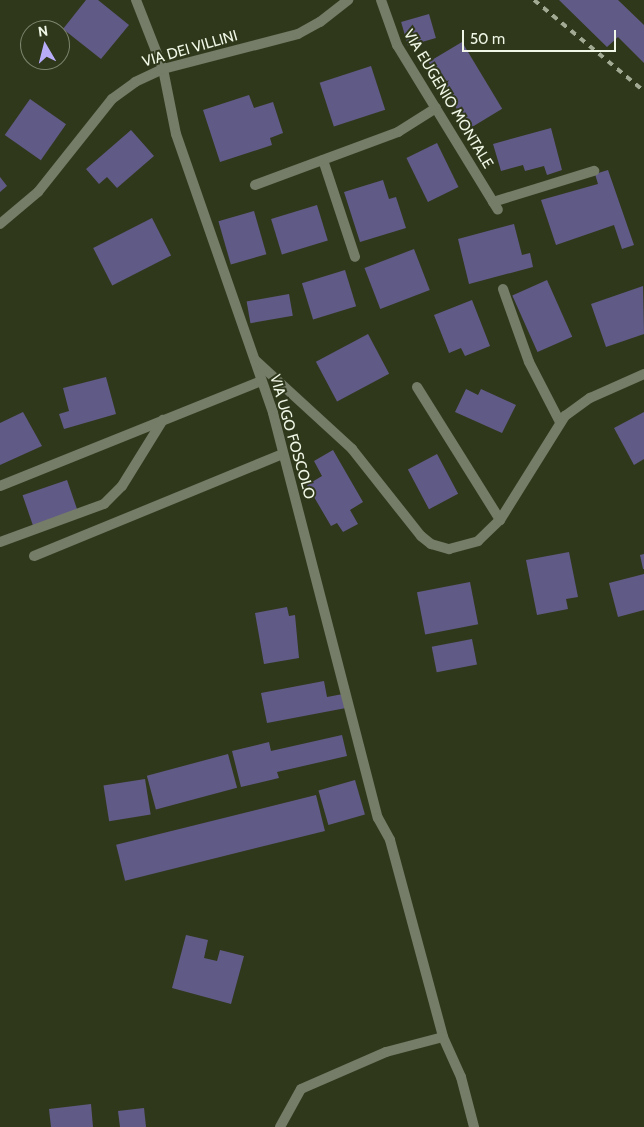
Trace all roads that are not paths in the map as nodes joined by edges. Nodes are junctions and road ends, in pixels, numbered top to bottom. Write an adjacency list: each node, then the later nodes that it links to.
1 (136, 0): 4 (street, VIA UGO FOSCOLO)
2 (348, 0): 4 (street, VIA DEI VILLINI)
3 (381, 0): 5 (street, VIA EUGENIO MONTALE)
4 (163, 69): 9 (street, VIA DEI VILLINI); 12 (street, VIA UGO FOSCOLO)
5 (436, 108): 6 (street); 7 (street, VIA EUGENIO MONTALE)
6 (323, 160): 8 (street); 10 (street)
7 (594, 172)
8 (255, 185)
9 (0, 224)
10 (355, 257)
11 (503, 289): 17 (street)
12 (254, 360): 14 (street, VIA UGO FOSCOLO); 20 (street)
13 (644, 374): 17 (street)
14 (261, 381): 16 (street); 18 (street, VIA UGO FOSCOLO)
15 (416, 388): 20 (street)
16 (163, 420): 19 (street); 21 (street)
17 (560, 422): 20 (street)
18 (283, 454): 22 (street); 23 (street, VIA UGO FOSCOLO)
19 (0, 486)
20 (500, 520)
21 (0, 542)
22 (34, 556)
23 (443, 1037): 24 (street); 25 (street, VIA UGO FOSCOLO)
24 (280, 1127)
25 (474, 1127)

